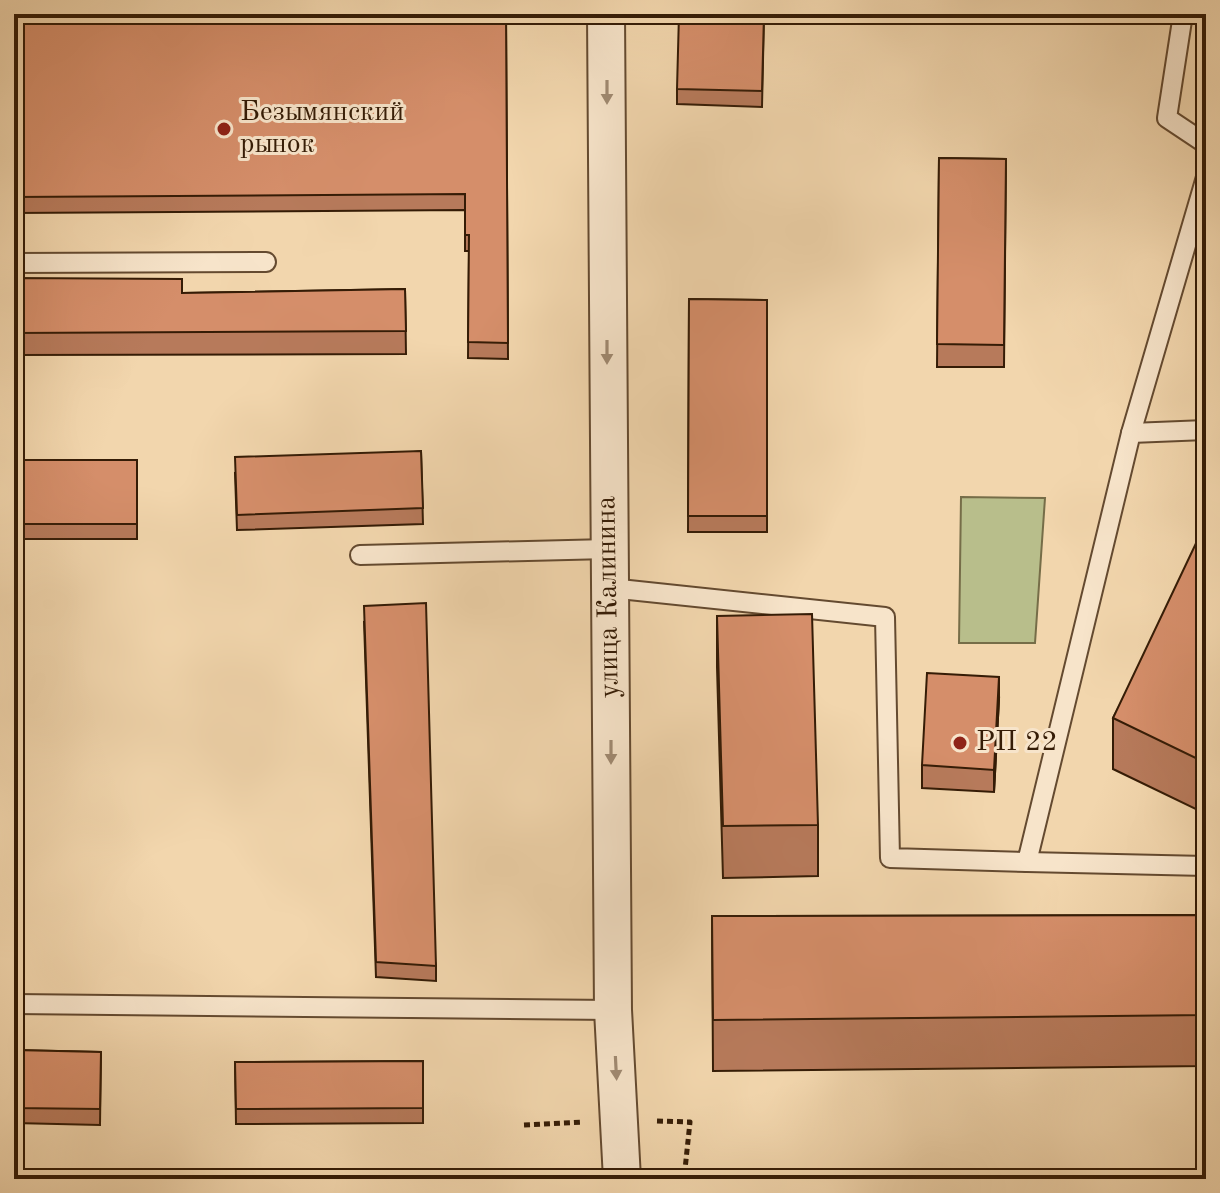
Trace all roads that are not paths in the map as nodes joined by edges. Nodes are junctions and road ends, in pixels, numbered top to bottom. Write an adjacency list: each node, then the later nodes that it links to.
1 (606, 14): 9 (street, улица Калинина, one-way to 9)
2 (1183, 14): 3 (lane)
3 (1206, 144)
4 (1206, 177): 8 (lane)
5 (266, 262): 6 (lane)
6 (14, 263)
7 (1206, 430): 8 (lane)
8 (1131, 433): 12 (lane)
9 (608, 549): 10 (lane); 11 (street, улица Калинина)
10 (360, 555)
11 (610, 588): 12 (lane); 15 (street, улица Калинина, one-way to 15)
12 (1027, 862): 13 (lane)
13 (1206, 866)
14 (14, 1004): 15 (lane)
15 (613, 1010): 16 (street, улица Калинина, one-way to 16)
16 (622, 1179)

